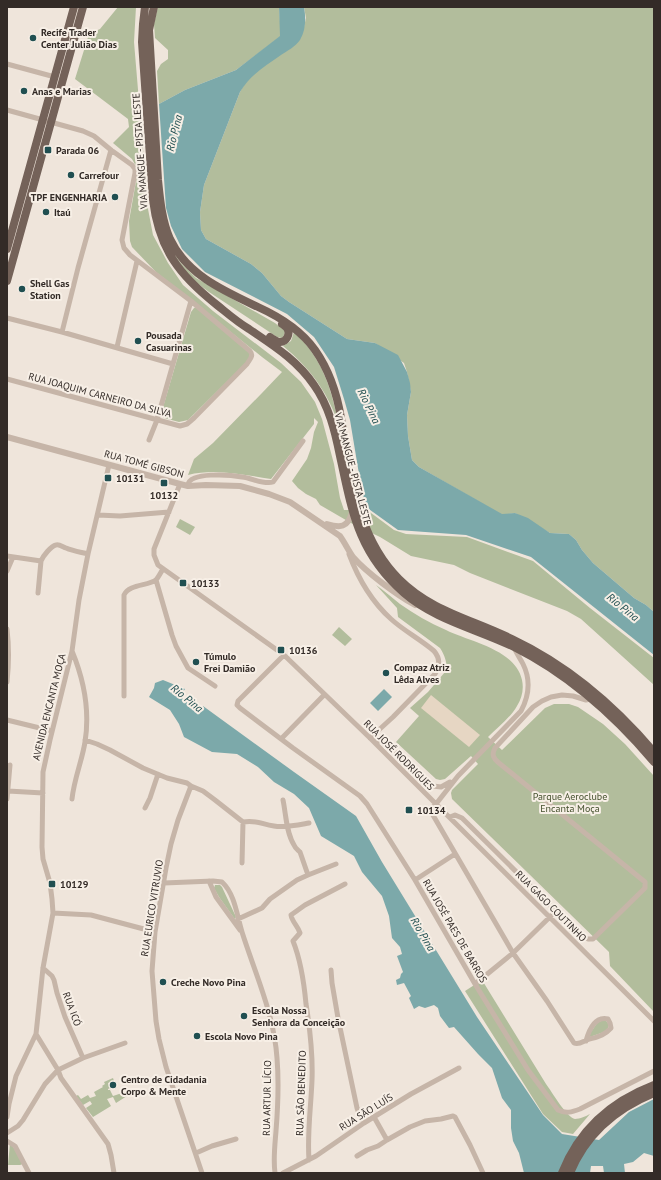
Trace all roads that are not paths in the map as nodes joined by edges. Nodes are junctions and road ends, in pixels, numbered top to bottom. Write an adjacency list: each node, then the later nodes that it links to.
1 (74, 7): 6 (main road)
2 (83, 7): 8 (main road)
3 (145, 7): 14 (main road, VIA MANGUE - PISTA LESTE)
4 (154, 7): 16 (main road)
5 (7, 64): 6 (street)
6 (55, 77): 8 (main road)
7 (7, 110): 8 (street)
8 (47, 121): 9 (street); 10 (main road); 13 (main road)
9 (111, 150): 12 (street); 18 (street)
10 (9, 236): 11 (main road)
11 (7, 249)
12 (137, 261): 15 (street); 19 (street)
13 (7, 281)
14 (202, 293): 16 (main road); 29 (main road, VIA MANGUE - PISTA LESTE)
15 (191, 301): 20 (street); 22 (street, RUA JOAQUIM CARNEIRO DA SILVA)
16 (251, 303): 29 (main road)
17 (7, 318): 18 (street)
18 (62, 332): 19 (street)
19 (117, 347): 20 (street)
20 (173, 364): 22 (street)
21 (7, 379): 22 (street, RUA JOAQUIM CARNEIRO DA SILVA)
22 (157, 420): 24 (street)
23 (7, 437): 26 (street, RUA TOMÉ GIBSON)
24 (149, 440)
25 (303, 441): 28 (street)
26 (109, 465): 27 (street, RUA TOMÉ GIBSON); 32 (street, AVENIDA ENCANTA MOÇA)
27 (180, 484): 28 (street, RUA TOMÉ GIBSON); 30 (street)
28 (188, 486): 33 (street, RUA TOMÉ GIBSON)
29 (354, 503): 31 (main road, VIA MANGUE - PISTA LESTE); 57 (main road)
30 (169, 512): 32 (street); 38 (street, RUA JOSÉ RODRIGUES)
31 (352, 512): 33 (street, RUA TOMÉ GIBSON); 42 (main road, VIA MANGUE - PISTA LESTE)
32 (98, 515): 35 (street, AVENIDA ENCANTA MOÇA)
33 (320, 521): 34 (street, RUA TOMÉ GIBSON)
34 (348, 551): 42 (street, RUA TOMÉ GIBSON); 54 (street)
35 (88, 554): 37 (street); 45 (street, AVENIDA ENCANTA MOÇA)
36 (10, 556): 37 (street); 39 (street)
37 (41, 561): 41 (street)
38 (163, 569): 40 (street); 46 (street, RUA JOSÉ RODRIGUES)
39 (7, 571)
40 (156, 580): 48 (street); 50 (street)
41 (38, 593)
42 (446, 620): 44 (main road, VIA MANGUE - PISTA LESTE)
43 (7, 629): 47 (street)
44 (514, 647): 51 (main road, VIA MANGUE - PISTA LESTE); 61 (street)
45 (72, 651): 53 (street, AVENIDA ENCANTA MOÇA); 56 (street)
46 (284, 655): 49 (street, RUA JOSÉ RODRIGUES); 55 (street, RUA JOSÉ PAES DE BARROS)
47 (7, 682)
48 (215, 686)
49 (324, 694): 54 (street, RUA JOSÉ RODRIGUES); 55 (street)
50 (124, 696)
51 (590, 699): 58 (main road, VIA MANGUE - PISTA LESTE); 82 (street)
52 (7, 720): 53 (street)
53 (52, 731): 64 (street, AVENIDA ENCANTA MOÇA)
54 (370, 738): 61 (street); 68 (street, RUA JOSÉ RODRIGUES)
55 (281, 739): 78 (street, RUA JOSÉ PAES DE BARROS)
56 (85, 740): 60 (street); 66 (street)
57 (654, 752)
58 (654, 762)
59 (10, 765): 63 (street)
60 (158, 774): 62 (street); 69 (street)
61 (458, 776): 68 (street)
62 (191, 786): 71 (street); 80 (street, RUA EURICO VITRUVIO)
63 (8, 791): 64 (street); 65 (street)
64 (43, 793): 84 (street, AVENIDA ENCANTA MOÇA)
65 (7, 799)
66 (72, 799)
67 (283, 800): 73 (street)
68 (436, 804): 70 (street, RUA GAGO COUTINHO); 74 (street, RUA JOSÉ RODRIGUES)
69 (145, 808)
70 (450, 817): 82 (street); 86 (street, RUA GAGO COUTINHO)
71 (243, 822): 73 (street); 75 (street)
72 (309, 823): 73 (street)
73 (288, 826): 77 (street)
74 (455, 854): 78 (street); 90 (street, RUA JOSÉ RODRIGUES)
75 (242, 863)
76 (336, 864): 77 (street)
77 (308, 875): 87 (street)
78 (415, 880): 93 (street, RUA JOSÉ PAES DE BARROS)
79 (209, 881): 80 (street, RUA ARTUR LÍCIO); 83 (street, RUA ARTUR LÍCIO); 85 (street, RUA ARTUR LÍCIO)
80 (164, 883): 88 (street, RUA EURICO VITRUVIO)
81 (345, 884): 113 (street, RUA SÃO BENEDITO)
82 (556, 911): 86 (street)
83 (236, 912): 85 (street); 87 (street, RUA ARTUR LÍCIO)
84 (52, 913): 88 (street); 91 (street, AVENIDA ENCANTA MOÇA)
85 (230, 916): 89 (street, RUA ARTUR LÍCIO)
86 (550, 918): 90 (street); 94 (street, RUA GAGO COUTINHO)
87 (238, 919): 89 (street, RUA ARTUR LÍCIO)
88 (155, 932): 111 (street, RUA EURICO VITRUVIO)
89 (242, 933): 117 (street, RUA ARTUR LÍCIO)
90 (513, 953): 93 (street); 96 (street, RUA JOSÉ RODRIGUES)
91 (43, 968): 95 (street, AVENIDA ENCANTA MOÇA); 98 (street, RUA ICÓ)
92 (331, 970): 106 (street)
93 (475, 984): 101 (street, RUA JOSÉ PAES DE BARROS)
94 (654, 1021)
95 (36, 1034): 100 (street); 104 (street, AVENIDA ENCANTA MOÇA)
96 (586, 1041): 96 (street)
97 (125, 1043): 98 (street)
98 (83, 1058): 100 (street)
99 (459, 1068): 105 (street, RUA SÃO LUÍS)
100 (58, 1070): 107 (street); 115 (street)
101 (654, 1071)
102 (654, 1085): 120 (main road)
103 (654, 1093): 121 (main road)
104 (7, 1117)
105 (374, 1117): 106 (street, RUA SÃO LUÍS); 109 (street)
106 (364, 1123): 113 (street, RUA SÃO LUÍS)
107 (7, 1133)
108 (236, 1138): 111 (street)
109 (387, 1140): 112 (street); 119 (street)
110 (7, 1141): 114 (street)
111 (196, 1153): 116 (street, RUA EURICO VITRUVIO)
112 (357, 1156)
113 (309, 1160): 118 (street, RUA SÃO LUÍS)
114 (29, 1173)
115 (114, 1173)
116 (202, 1173)
117 (275, 1173)
118 (283, 1173)
119 (483, 1173)
120 (562, 1173)
121 (570, 1173)

